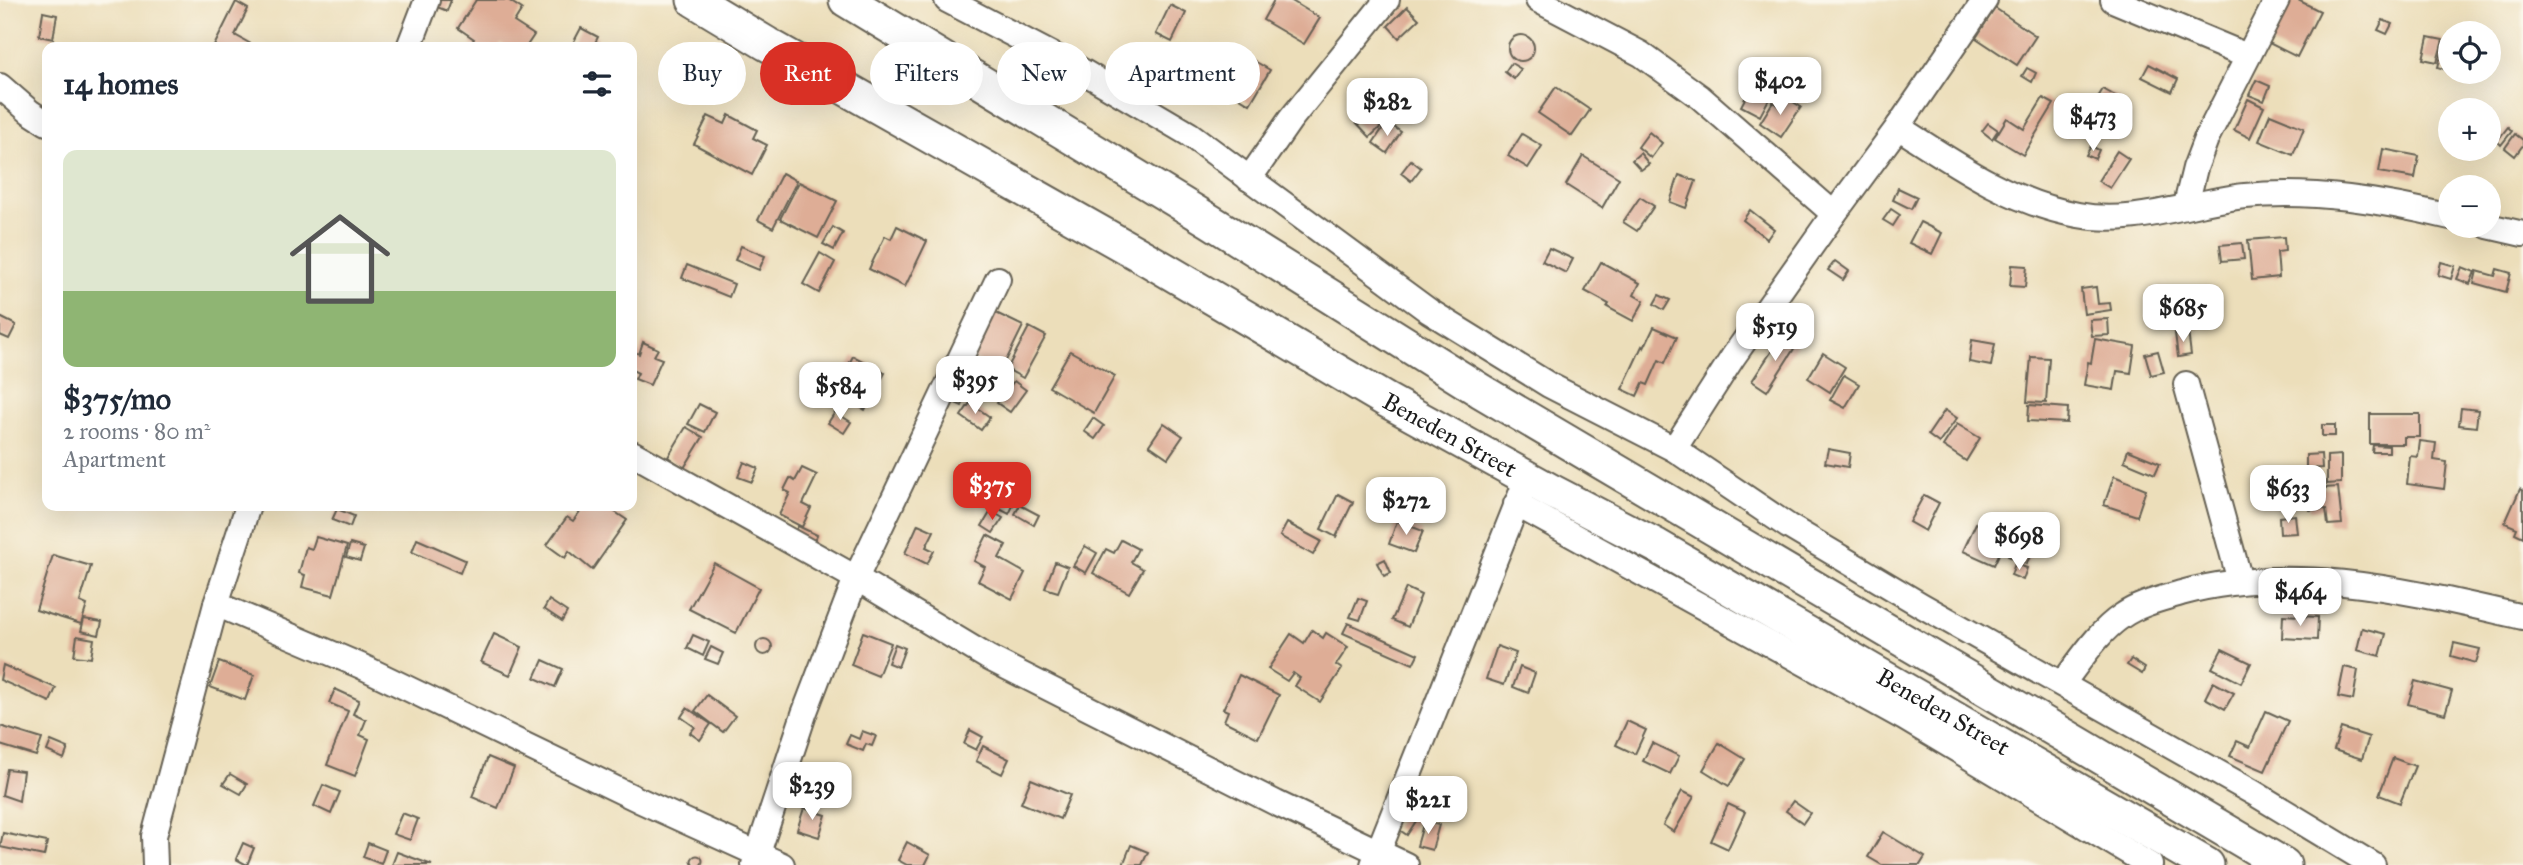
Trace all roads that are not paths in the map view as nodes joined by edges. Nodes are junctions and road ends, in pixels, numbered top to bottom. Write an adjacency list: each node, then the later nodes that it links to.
1 (427, 0): 10 (street)
2 (694, 0): 25 (main road, Beneden Street)
3 (846, 0): 39 (main road, Beneden Street)
4 (947, 0): 15 (street)
5 (1387, 0): 15 (street)
6 (1538, 0): 17 (street)
7 (2113, 0): 11 (street)
8 (2277, 0): 11 (street)
9 (1973, 5): 14 (street)
10 (411, 42)
11 (2247, 57): 16 (street)
12 (0, 86): 13 (street)
13 (42, 120)
14 (1898, 127): 16 (street); 17 (street)
15 (1249, 179): 23 (street)
16 (2186, 205): 18 (street)
17 (1834, 214): 23 (street)
18 (2438, 214)
19 (2501, 229): 20 (street)
20 (2523, 234)
21 (998, 279): 27 (street)
22 (2186, 384): 28 (street)
23 (1674, 449): 31 (street)
24 (637, 456): 27 (street)
25 (1522, 491): 32 (street); 37 (street); 38 (main road, Beneden Street)
26 (246, 511): 29 (street)
27 (856, 578): 32 (street); 33 (street)
28 (2240, 581): 30 (street); 31 (street)
29 (216, 604): 33 (street); 34 (street)
30 (2523, 618)
31 (2062, 684): 40 (street)
32 (1376, 858): 36 (street)
33 (756, 859): 35 (street)
34 (155, 865)
35 (782, 865)
36 (1406, 865)
37 (2150, 865)
38 (2207, 865)
39 (2284, 865)
40 (2373, 865)

